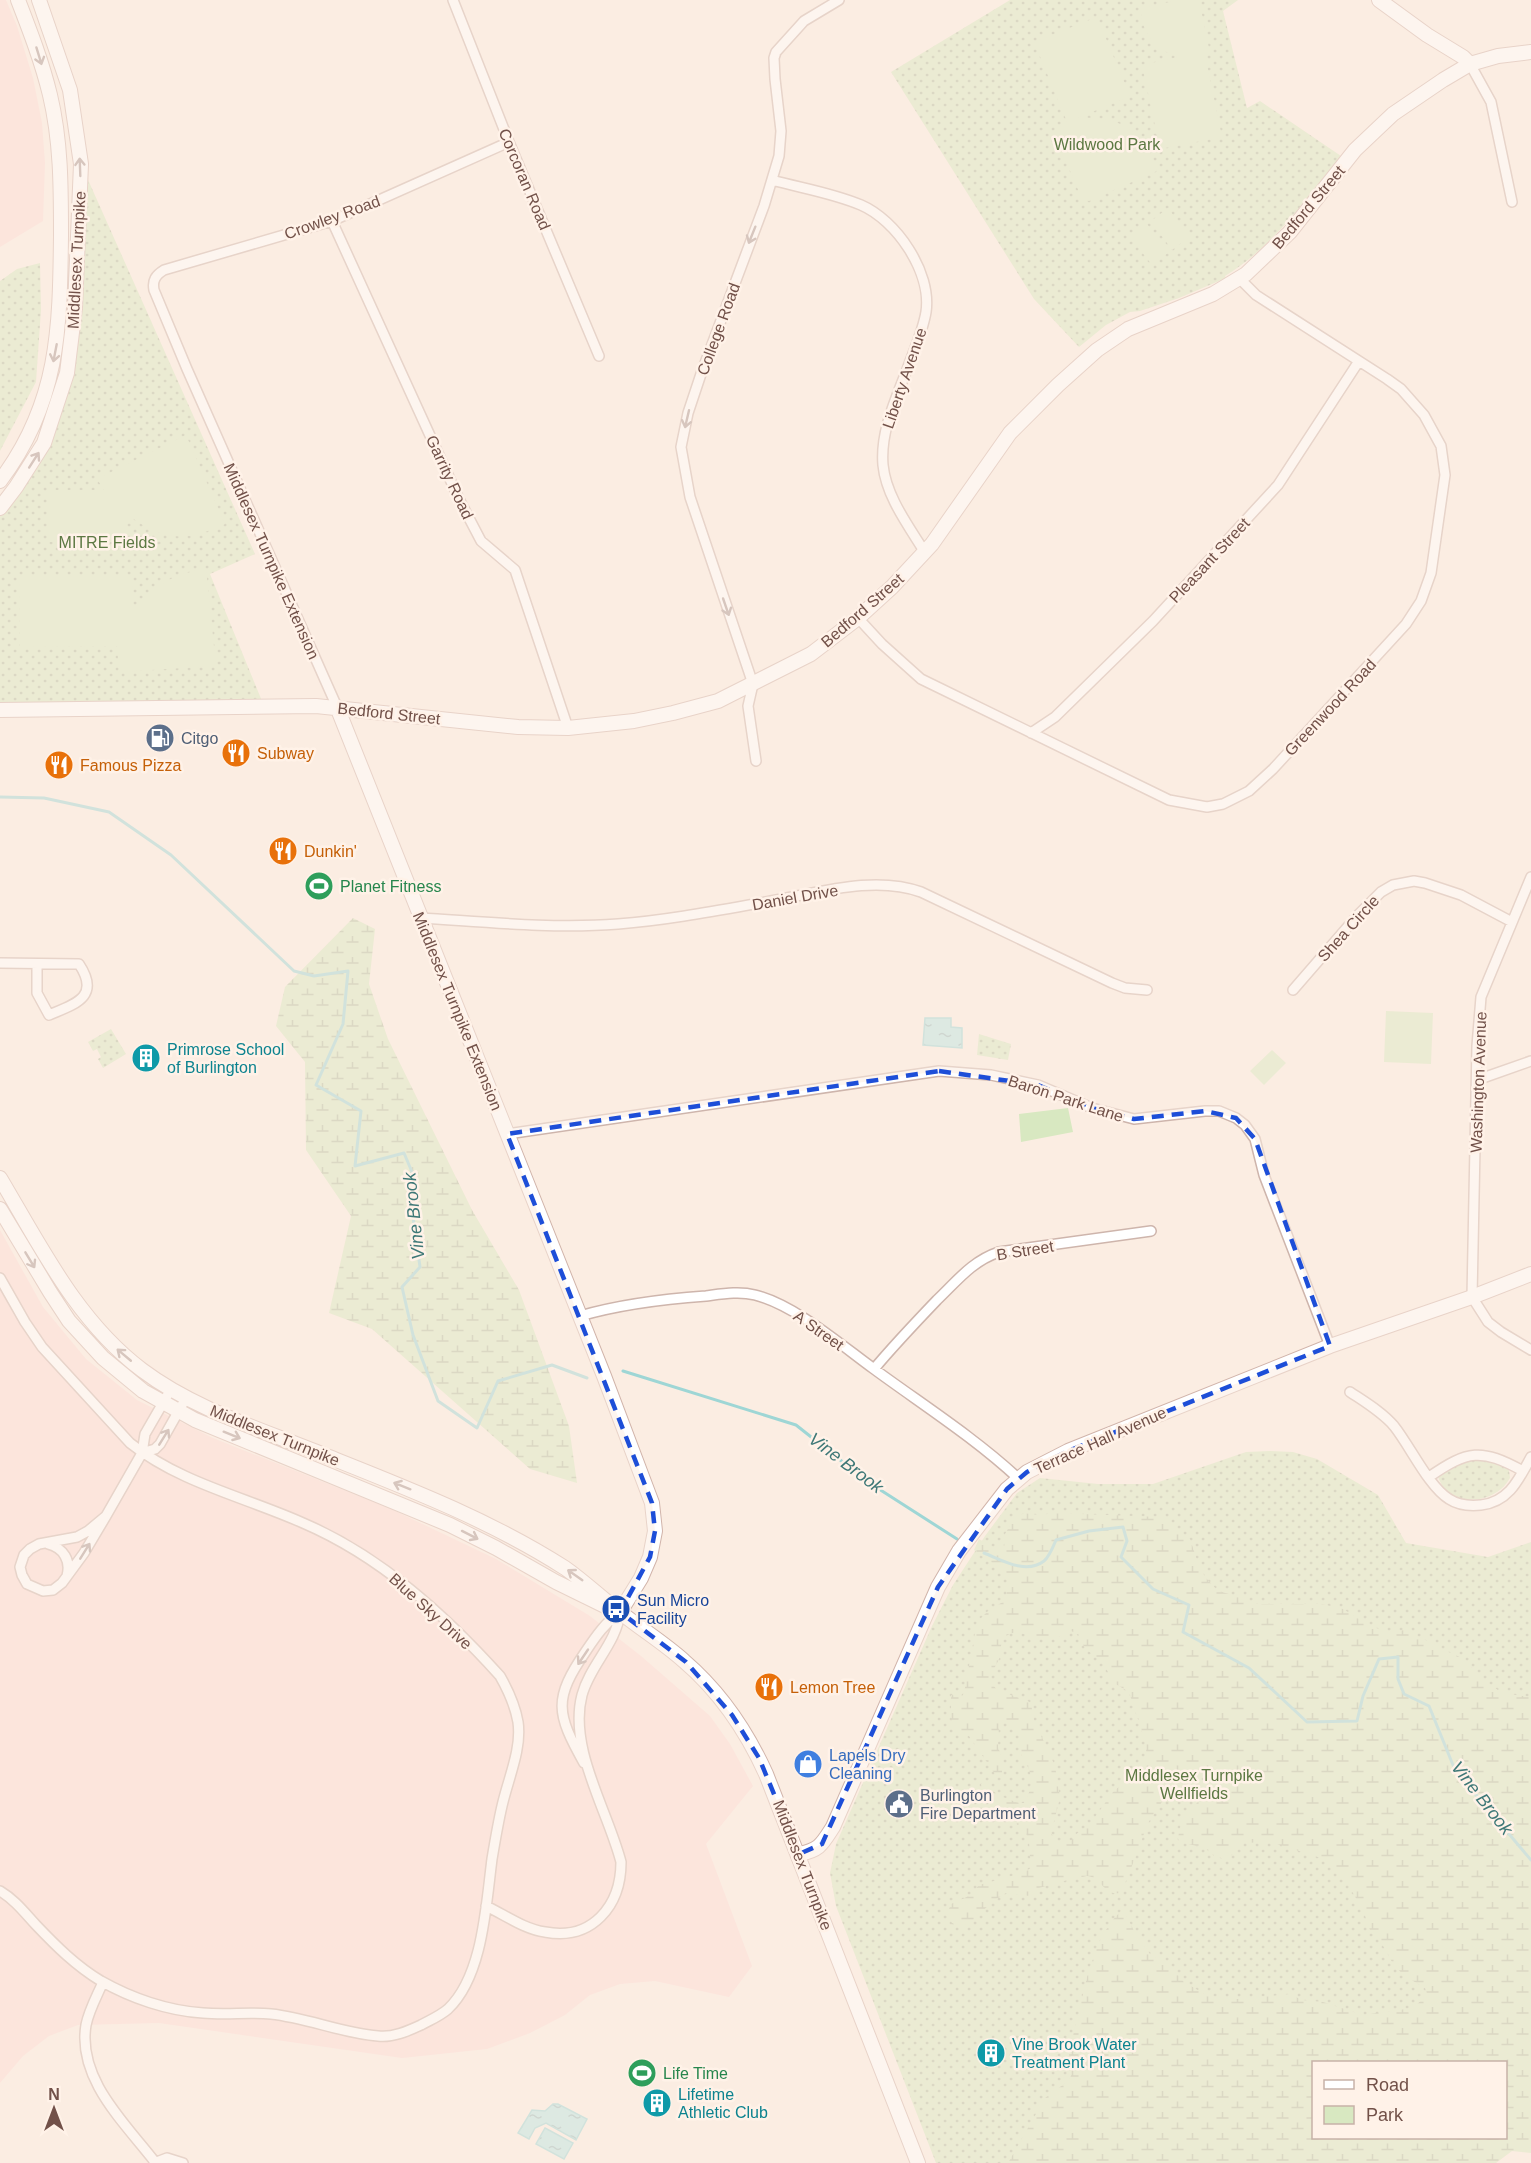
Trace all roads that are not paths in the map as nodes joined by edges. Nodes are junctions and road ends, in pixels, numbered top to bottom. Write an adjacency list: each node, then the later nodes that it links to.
1 (18, 0): 16 (main road, Middlesex Turnpike, one-way to 16)
2 (39, 0): 17 (main road, Middlesex Turnpike, one-way to 2)
3 (453, 0): 8 (street, Corcoran Road)
4 (839, 0): 9 (street, College Road)
5 (1379, 0): 7 (main road)
6 (1531, 52): 7 (main road, Bedford Street)
7 (1470, 64): 10 (street); 12 (main road, Bedford Street)
8 (509, 142): 11 (street, Crowley Road); 14 (street, Corcoran Road)
9 (772, 180): 18 (street, Liberty Avenue); 20 (street, College Road, one-way to 20)
10 (1512, 202)
11 (332, 221): 13 (street, Crowley Road); 23 (street, Garrity Road)
12 (1240, 279): 15 (street, Greenwood Road); 18 (main road, Bedford Street)
13 (154, 281): 21 (street, Middlesex Turnpike Extension)
14 (599, 356)
15 (1359, 361): 24 (street, Pleasant Street); 24 (street, Greenwood Road)
16 (0, 481)
17 (0, 507)
18 (924, 551): 19 (main road, Bedford Street)
19 (858, 618): 20 (main road, Bedford Street); 24 (street, Greenwood Road)
20 (753, 684): 23 (main road, Bedford Street); 25 (street)
21 (337, 707): 22 (main road, Bedford Street); 23 (main road, Bedford Street); 27 (main road, Middlesex Turnpike Extension)
22 (0, 710)
23 (568, 728)
24 (1031, 733)
25 (756, 761)
26 (1531, 877): 28 (street, Washington Avenue)
27 (421, 918): 31 (street, Daniel Drive); 35 (main road, Middlesex Turnpike Extension)
28 (1512, 922): 32 (street, Shea Circle); 34 (street, Washington Avenue)
29 (0, 963): 30 (street)
30 (37, 964): 30 (street)
31 (1147, 990)
32 (1293, 990)
33 (1531, 1061): 34 (street)
34 (1477, 1080): 41 (street, Washington Avenue)
35 (507, 1134): 42 (main road, Middlesex Turnpike Extension); 43 (street, Baron Park Lane)
36 (0, 1178): 46 (main road, Middlesex Turnpike, one-way to 36)
37 (0, 1209): 49 (main road, Middlesex Turnpike, one-way to 49)
38 (1151, 1231): 45 (street, B Street)
39 (1531, 1274): 41 (main road, Terrace Hall Avenue)
40 (0, 1278): 51 (street, Blue Sky Drive)
41 (1472, 1297): 43 (main road, Terrace Hall Avenue); 44 (street)
42 (580, 1316): 45 (street, A Street); 59 (main road, Middlesex Turnpike Extension)
43 (1330, 1346): 55 (main road, Terrace Hall Avenue)
44 (1531, 1350)
45 (874, 1369): 55 (street, A Street)
46 (171, 1389): 48 (main road, Middlesex Turnpike); 49 (street)
47 (1350, 1392): 54 (street)
48 (186, 1398): 50 (street); 59 (main road, Middlesex Turnpike, one-way to 48)
49 (163, 1403): 50 (main road, Middlesex Turnpike); 51 (street)
50 (179, 1412): 51 (street, one-way to 50); 59 (main road, Middlesex Turnpike, one-way to 59)
51 (142, 1453): 56 (street); 63 (street, Blue Sky Drive)
52 (1531, 1456): 53 (street)
53 (1523, 1471): 54 (street); 54 (street)
54 (1429, 1477)
55 (1019, 1479): 61 (main road, Terrace Hall Avenue)
56 (106, 1516): 57 (street); 58 (street, one-way to 56)
57 (43, 1544): 58 (street); 58 (street)
58 (62, 1583)
59 (620, 1612): 60 (street); 60 (street, one-way to 60); 61 (main road, Middlesex Turnpike)
60 (590, 1773): 63 (street)
61 (799, 1854): 67 (main road, Middlesex Turnpike)
62 (0, 1891): 64 (street, Blue Sky Drive)
63 (486, 1906): 64 (street, Blue Sky Drive)
64 (103, 1982): 65 (street)
65 (155, 2162): 66 (street)
66 (183, 2163)
67 (918, 2163)

